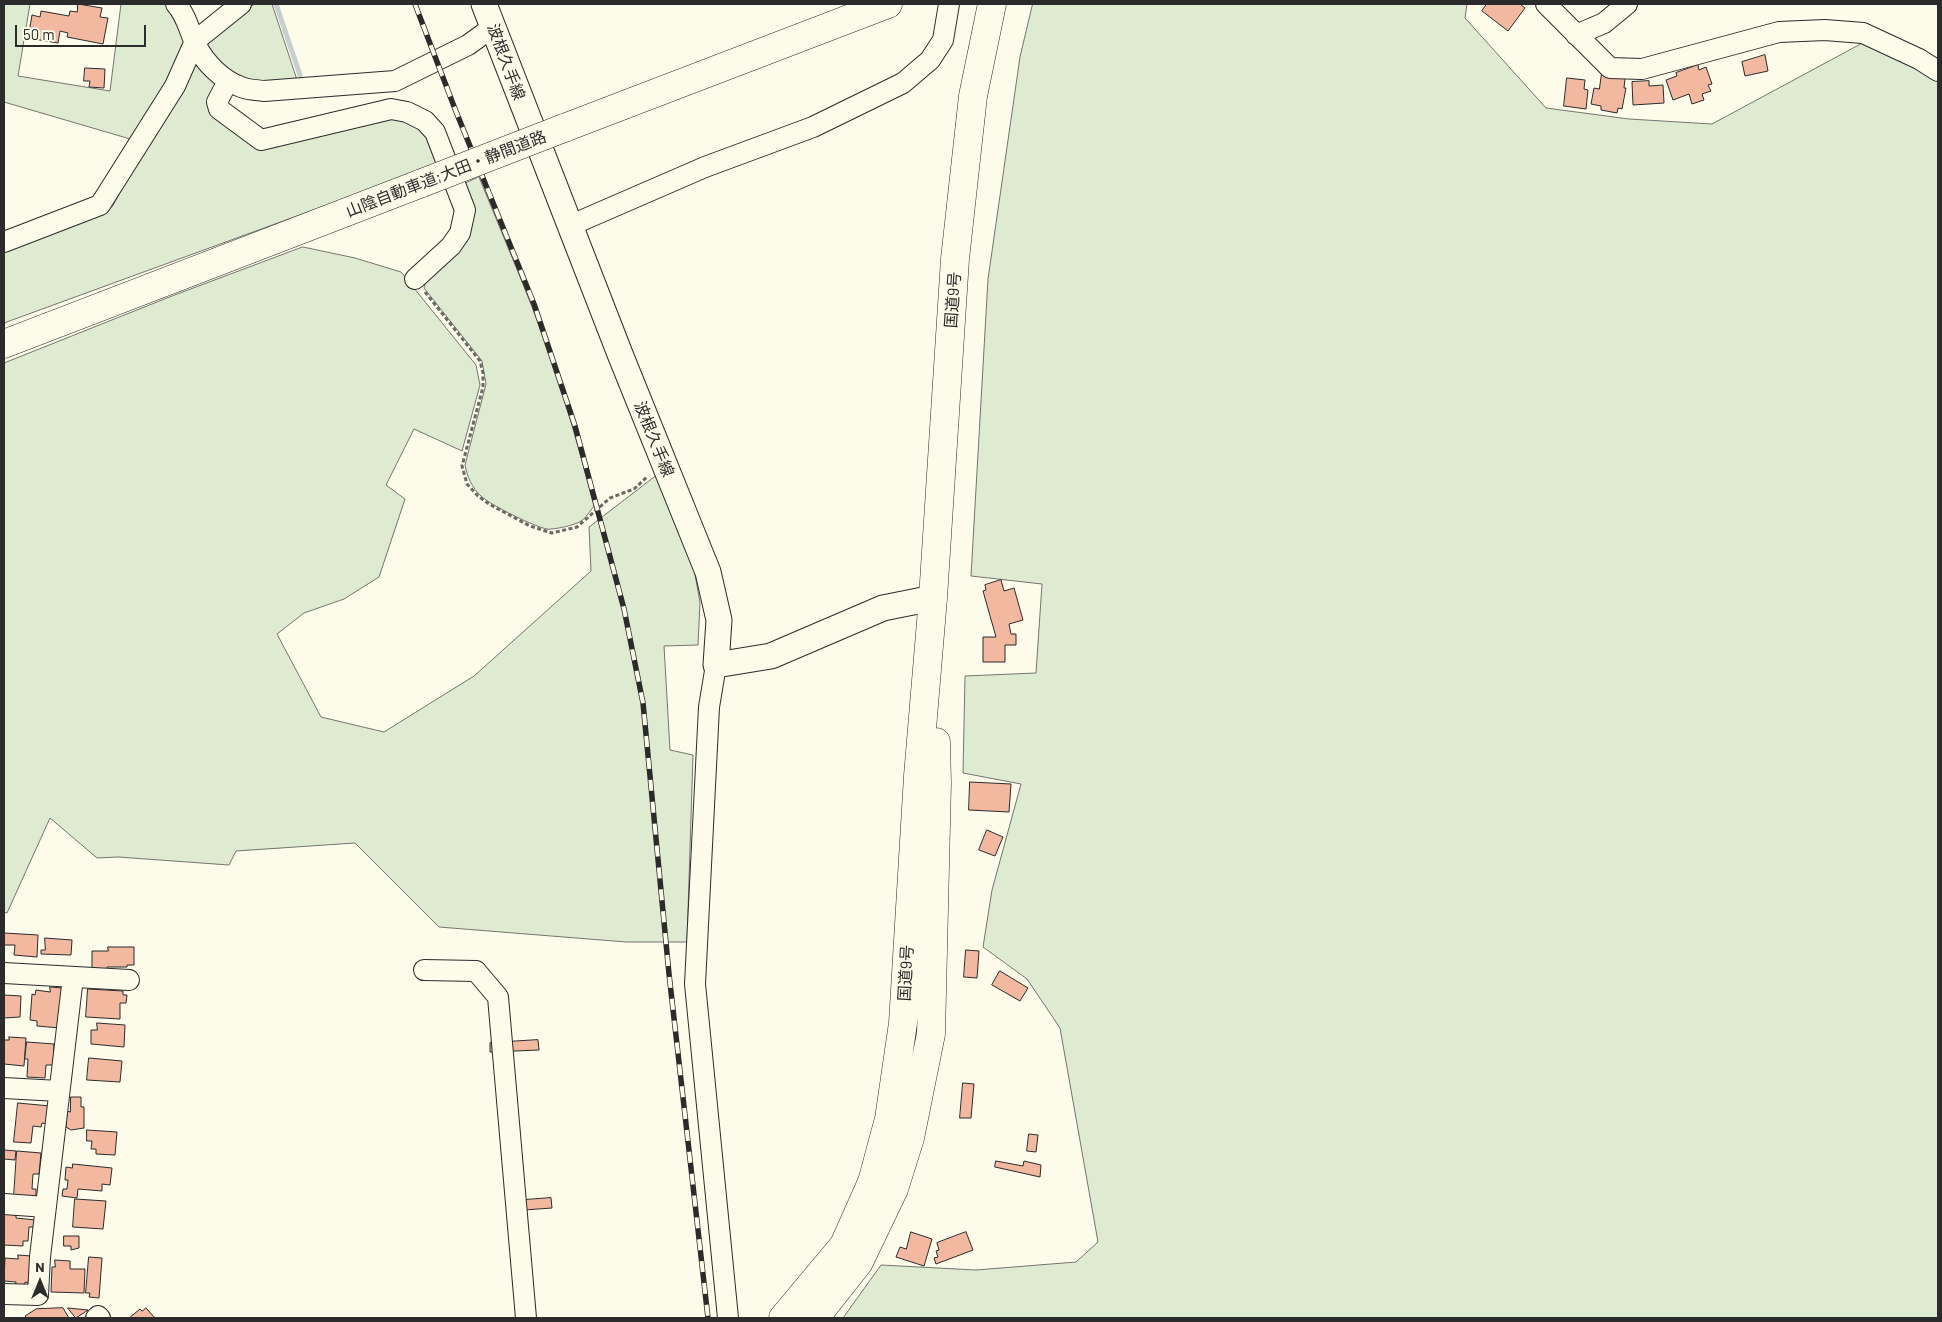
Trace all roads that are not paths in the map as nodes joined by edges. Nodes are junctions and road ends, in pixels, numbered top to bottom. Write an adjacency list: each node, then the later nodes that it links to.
1 (176, 4): 11 (street)
2 (241, 4): 11 (street)
3 (484, 4): 9 (main road, 波根久手線)
4 (888, 4): 17 (highway, 山陰自動車道;大田・静間道路, bridge)
5 (949, 4): 14 (street)
6 (992, 4): 18 (highway, 国道9号)
7 (1546, 4): 10 (street)
8 (1627, 4): 10 (street)
9 (493, 27): 13 (street); 14 (main road, 波根久手線)
10 (1576, 35): 12 (street)
11 (195, 41): 13 (street); 15 (street)
12 (1938, 72)
13 (228, 81): 16 (street)
14 (569, 226): 19 (main road, 波根久手線)
15 (4, 242)
16 (415, 279)
17 (4, 344)
18 (934, 598): 19 (main road); 33 (highway, 国道9号); 34 (highway, 国道9号)
19 (716, 665): 32 (street)
20 (424, 970): 31 (street)
21 (4, 973): 22 (street)
22 (73, 977): 23 (street); 25 (street)
23 (129, 980)
24 (4, 1088): 25 (street)
25 (59, 1091): 27 (street)
26 (4, 1204): 27 (street)
27 (46, 1207): 28 (street)
28 (4, 1294)
29 (96, 1318): 30 (street)
30 (100, 1318)
31 (526, 1318)
32 (728, 1318)
33 (783, 1318)
34 (815, 1318)

